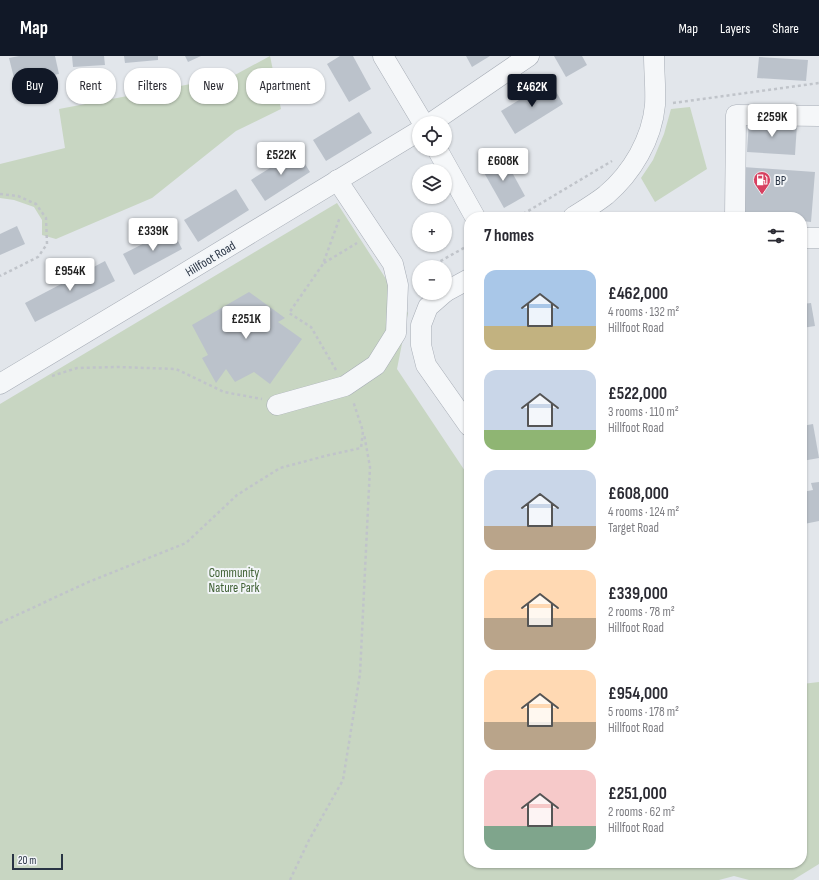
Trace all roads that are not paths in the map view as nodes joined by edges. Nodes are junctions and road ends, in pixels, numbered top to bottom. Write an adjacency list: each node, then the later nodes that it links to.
1 (383, 56): 4 (street)
2 (529, 56): 5 (street)
3 (654, 56): 11 (street)
4 (419, 116)
5 (441, 116)
6 (819, 116): 12 (street)
7 (412, 136): 9 (street, Hillfoot Road)
8 (441, 156): 10 (street)
9 (342, 188): 18 (street, Hillfoot Road); 19 (street)
10 (472, 212)
11 (580, 212)
12 (735, 212)
13 (807, 238): 14 (street)
14 (819, 238)
15 (464, 282): 16 (street)
16 (452, 289)
17 (436, 300): 20 (street)
18 (0, 384)
19 (277, 405)
20 (464, 419)

